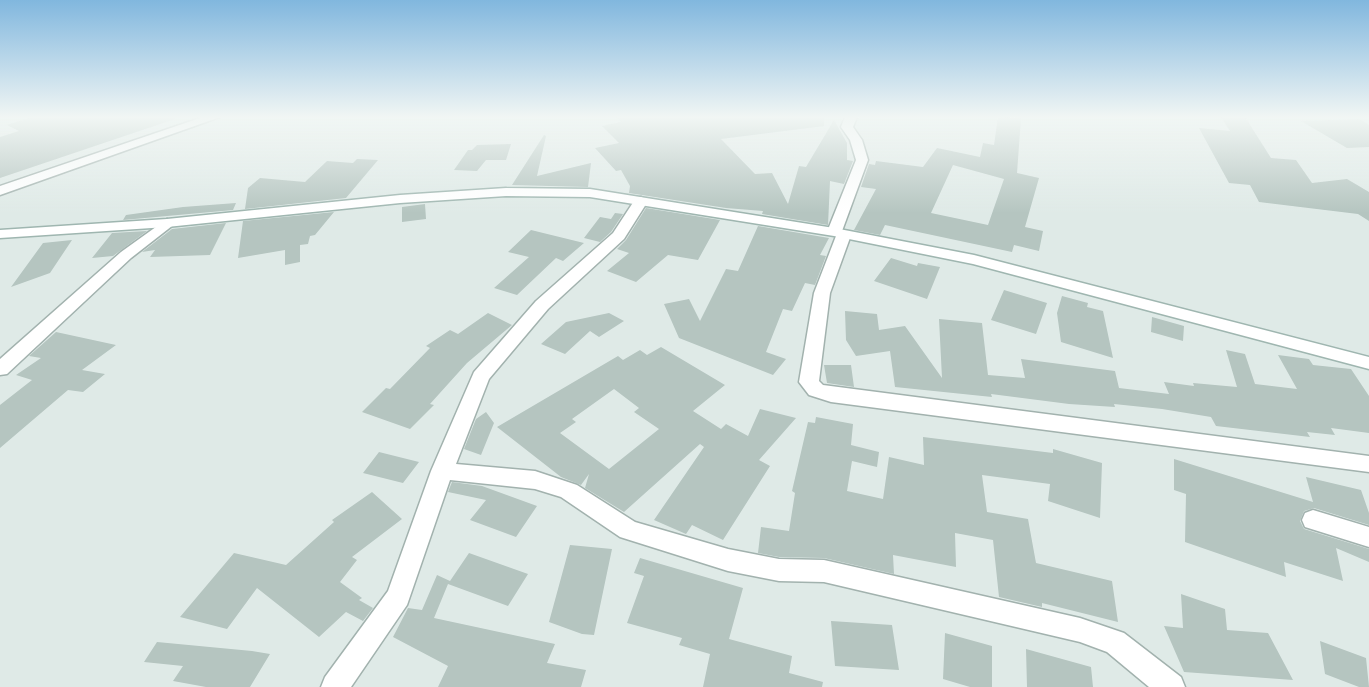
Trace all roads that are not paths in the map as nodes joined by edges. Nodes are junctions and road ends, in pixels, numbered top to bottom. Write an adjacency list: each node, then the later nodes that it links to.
1 (121, 149): 3 (street)
2 (859, 149): 6 (street)
3 (0, 191)
4 (641, 201): 5 (street); 6 (street); 11 (street)
5 (167, 223): 7 (street); 9 (street)
6 (839, 233): 8 (street); 10 (street)
7 (0, 234)
8 (1369, 363)
9 (0, 369)
10 (1369, 464)
11 (442, 471): 14 (street); 15 (street)
12 (1313, 520): 13 (street)
13 (1369, 537)
14 (335, 687)
15 (1171, 687)

